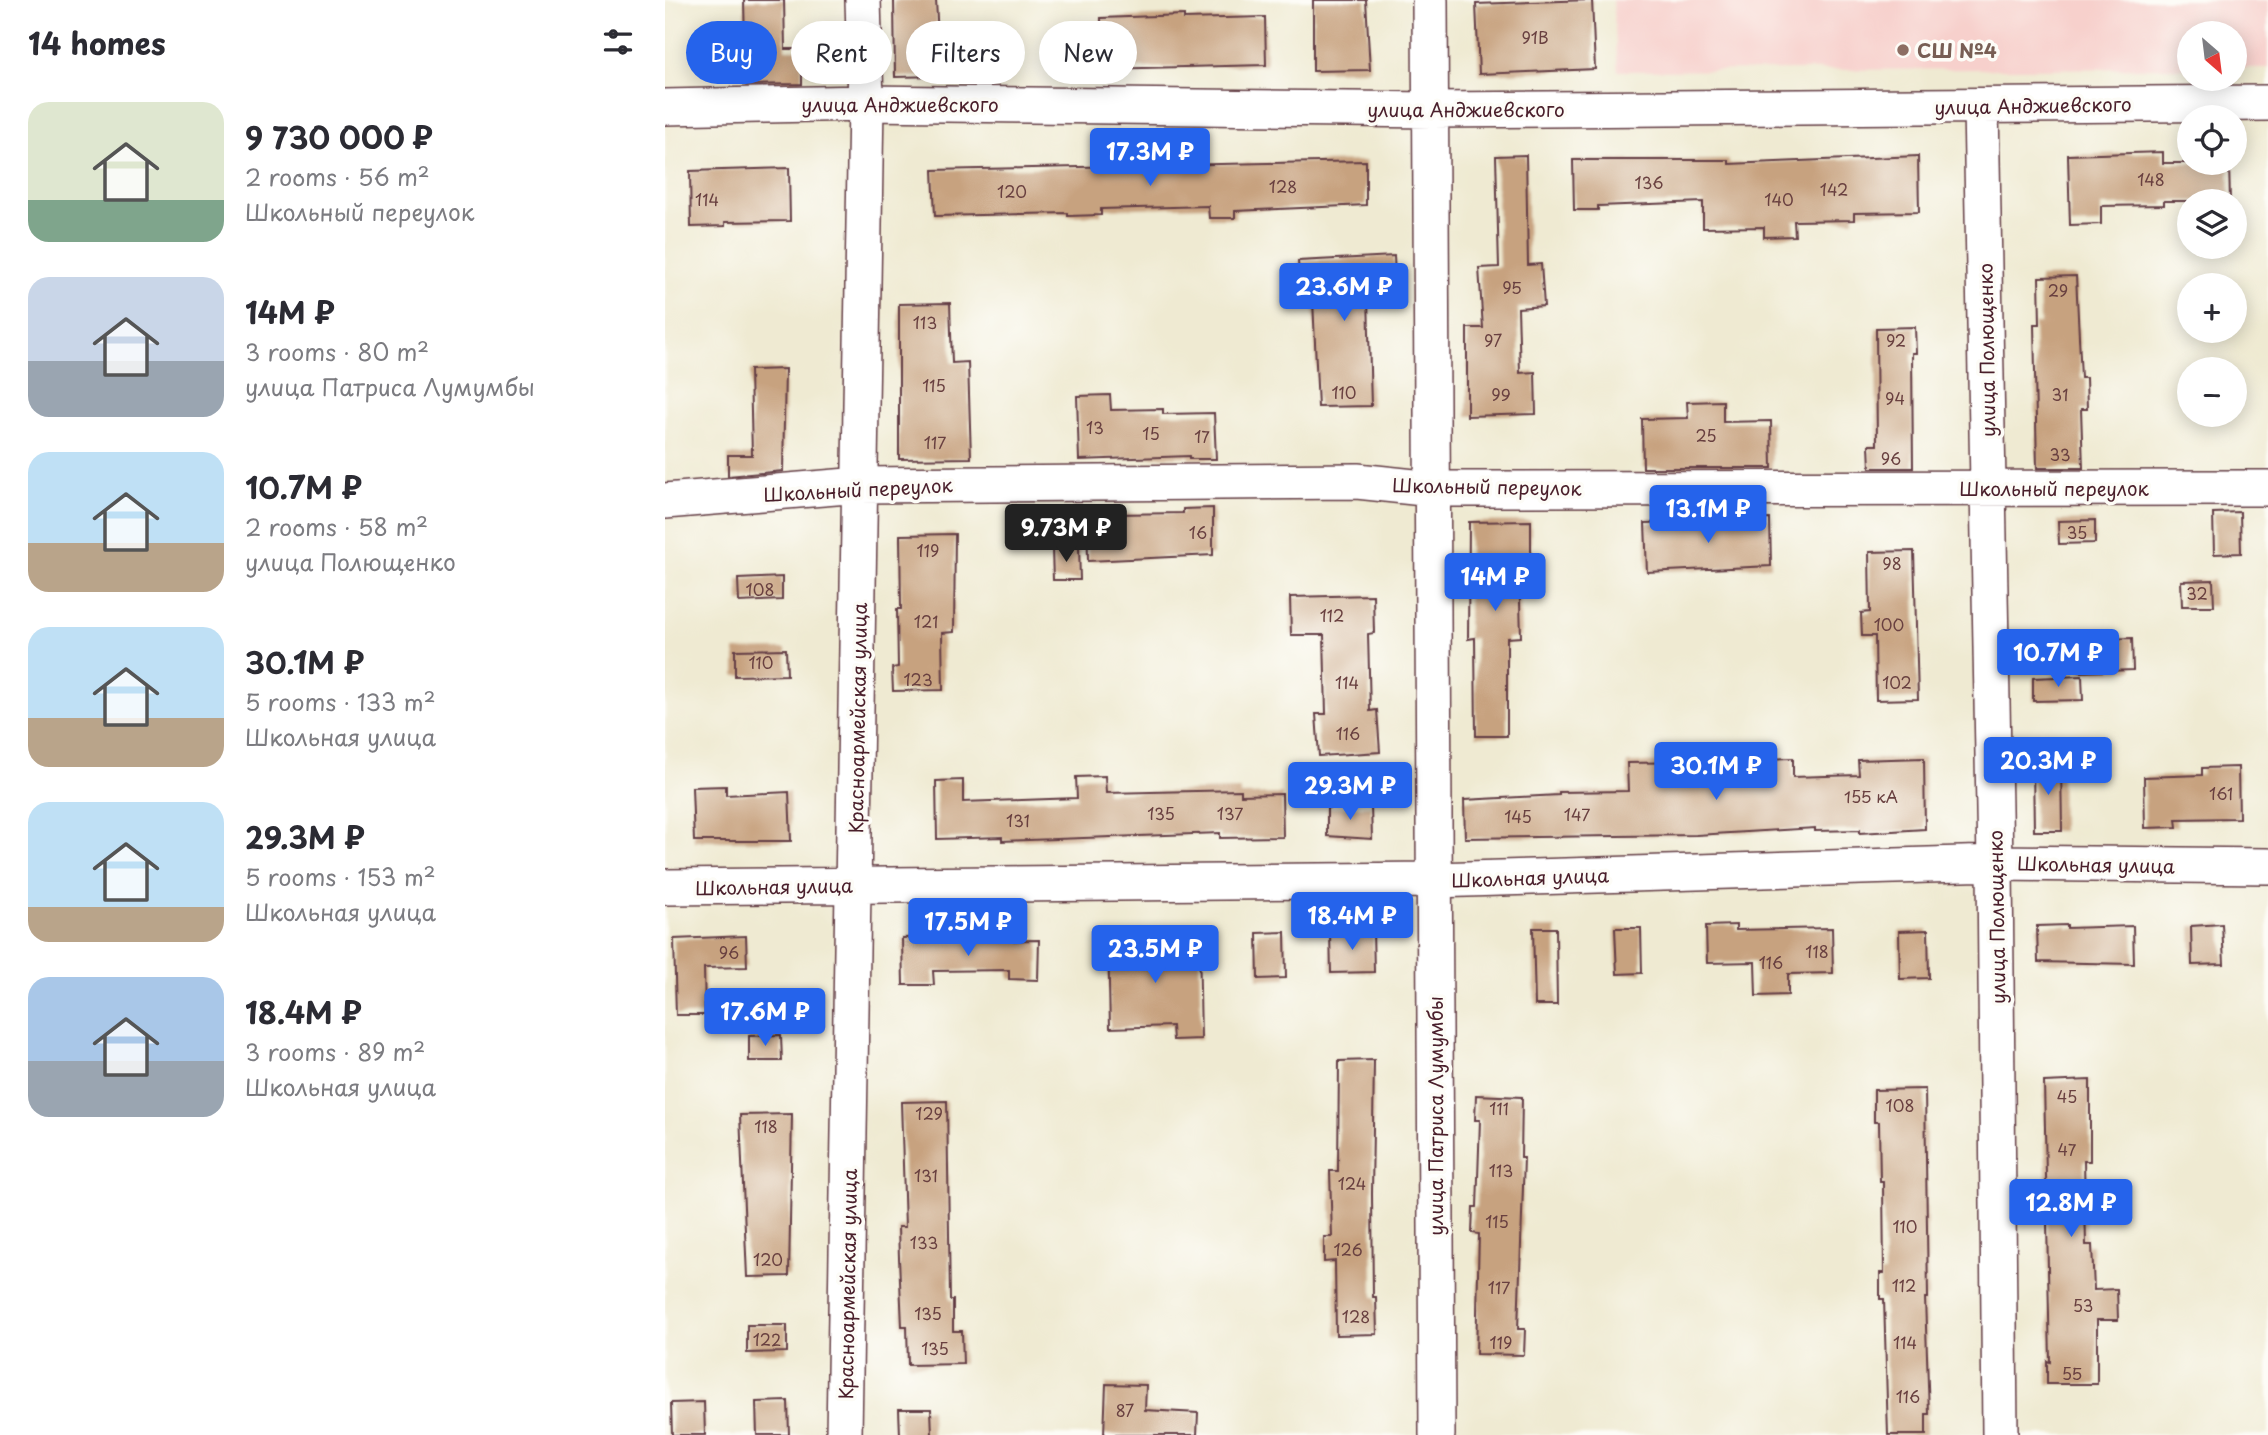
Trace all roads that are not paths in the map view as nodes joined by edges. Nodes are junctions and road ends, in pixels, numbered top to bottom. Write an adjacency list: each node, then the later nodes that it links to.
1 (863, 0): 3 (street, Красноармейская улица)
2 (1430, 0): 7 (street, улица Патриса Лумумбы)
3 (866, 103): 6 (street, улица Анджиевского); 7 (street, улица Анджиевского); 8 (street, Красноармейская улица)
4 (2268, 103): 5 (street, улица Анджиевского)
5 (1981, 106): 7 (street, улица Анджиевского); 9 (street, улица Полющенко)
6 (665, 107)
7 (1432, 110): 11 (street, улица Патриса Лумумбы)
8 (860, 485): 11 (street, Школьный переулок); 12 (street, Школьный переулок); 16 (street, Красноармейская улица)
9 (1988, 488): 10 (street, Школьный переулок); 11 (street, Школьный переулок); 13 (street, улица Полющенко)
10 (2268, 488)
11 (1433, 489): 15 (street, улица Патриса Лумумбы)
12 (665, 501)
13 (1995, 863): 14 (street, Школьная улица); 15 (street, Школьная улица); 20 (street, улица Полющенко)
14 (2268, 866)
15 (1434, 880): 16 (street, Школьная улица); 19 (street, улица Патриса Лумумбы)
16 (855, 885): 17 (street, Школьная улица); 18 (street, Красноармейская улица)
17 (665, 887)
18 (844, 1435)
19 (1437, 1435)
20 (2000, 1435)

